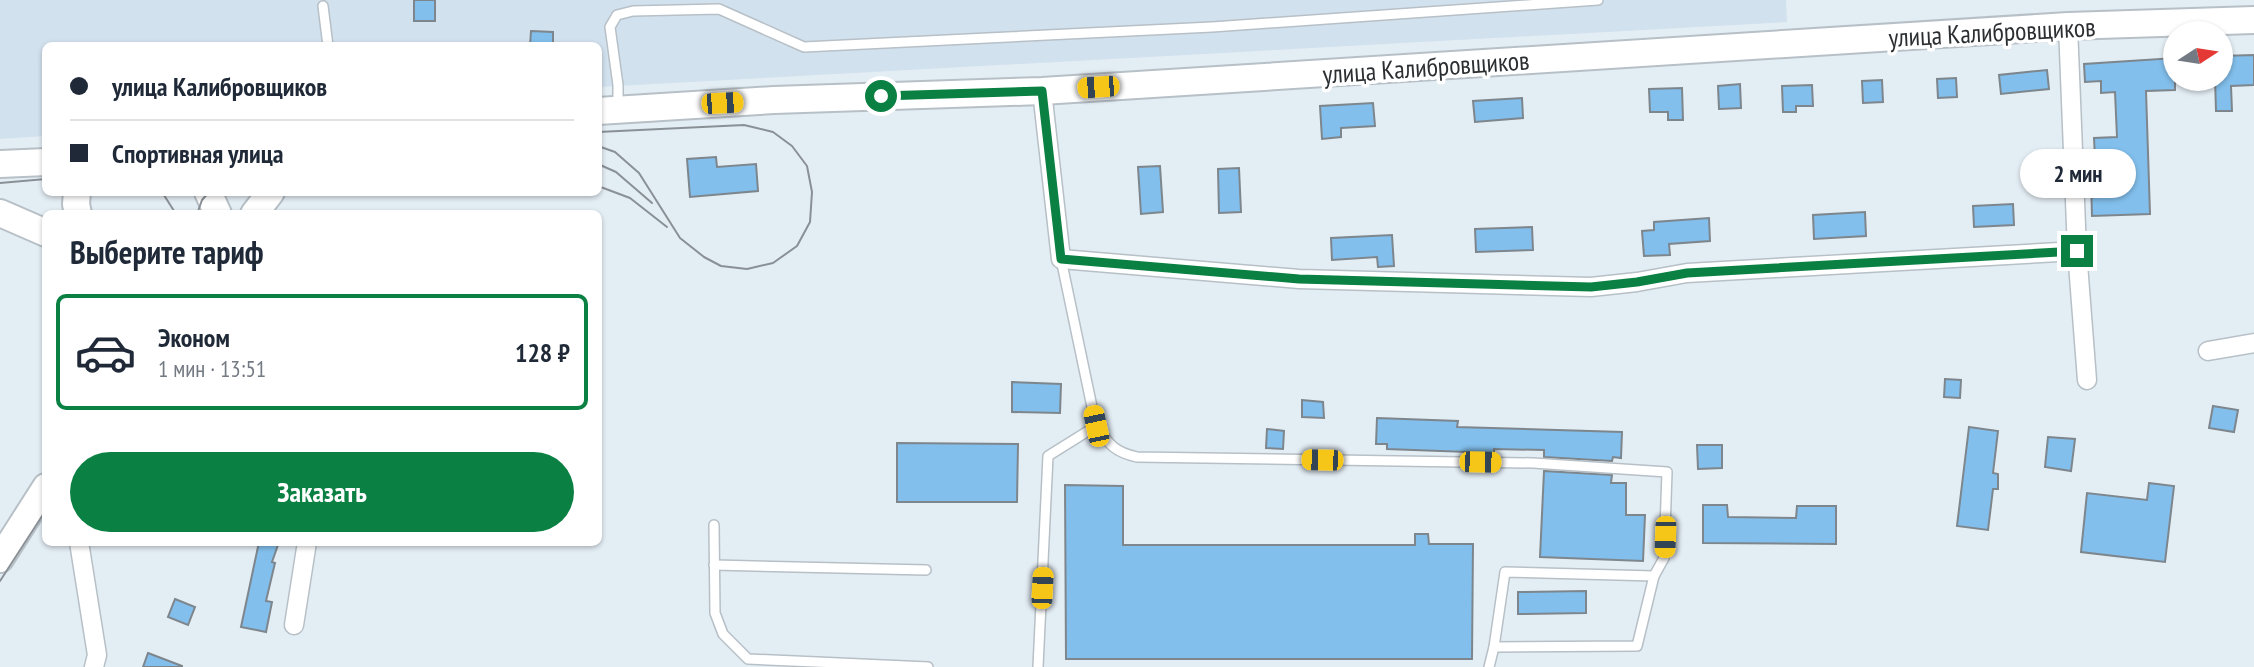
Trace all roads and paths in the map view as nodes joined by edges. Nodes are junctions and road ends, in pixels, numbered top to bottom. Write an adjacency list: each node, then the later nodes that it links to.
1 (1598, 0): 2 (lane)
2 (721, 5): 8 (lane)
3 (323, 6): 6 (lane)
4 (2254, 20): 5 (street, улица Калибровщиков)
5 (2068, 26): 7 (street, улица Калибровщиков); 15 (street)
6 (328, 42)
7 (1042, 91): 8 (street, улица Калибровщиков); 16 (street)
8 (608, 110)
9 (42, 162): 10 (street)
10 (0, 164)
11 (268, 196): 12 (street)
12 (257, 210)
13 (0, 213): 14 (street)
14 (42, 231)
15 (2077, 251): 16 (street); 19 (street)
16 (1061, 259): 20 (lane)
17 (2254, 343): 18 (street)
18 (2208, 351)
19 (2087, 380)
20 (1096, 426): 28 (lane); 33 (lane)
21 (42, 493): 25 (street)
22 (714, 525): 26 (lane)
23 (80, 546): 31 (street)
24 (306, 546): 29 (street)
25 (0, 559)
26 (714, 565): 27 (lane); 32 (lane)
27 (926, 570)
28 (1654, 576): 30 (lane); 30 (lane)
29 (294, 625)
30 (1494, 647): 34 (lane)
31 (94, 667)
32 (928, 667)
33 (1038, 667)
34 (1489, 667)

